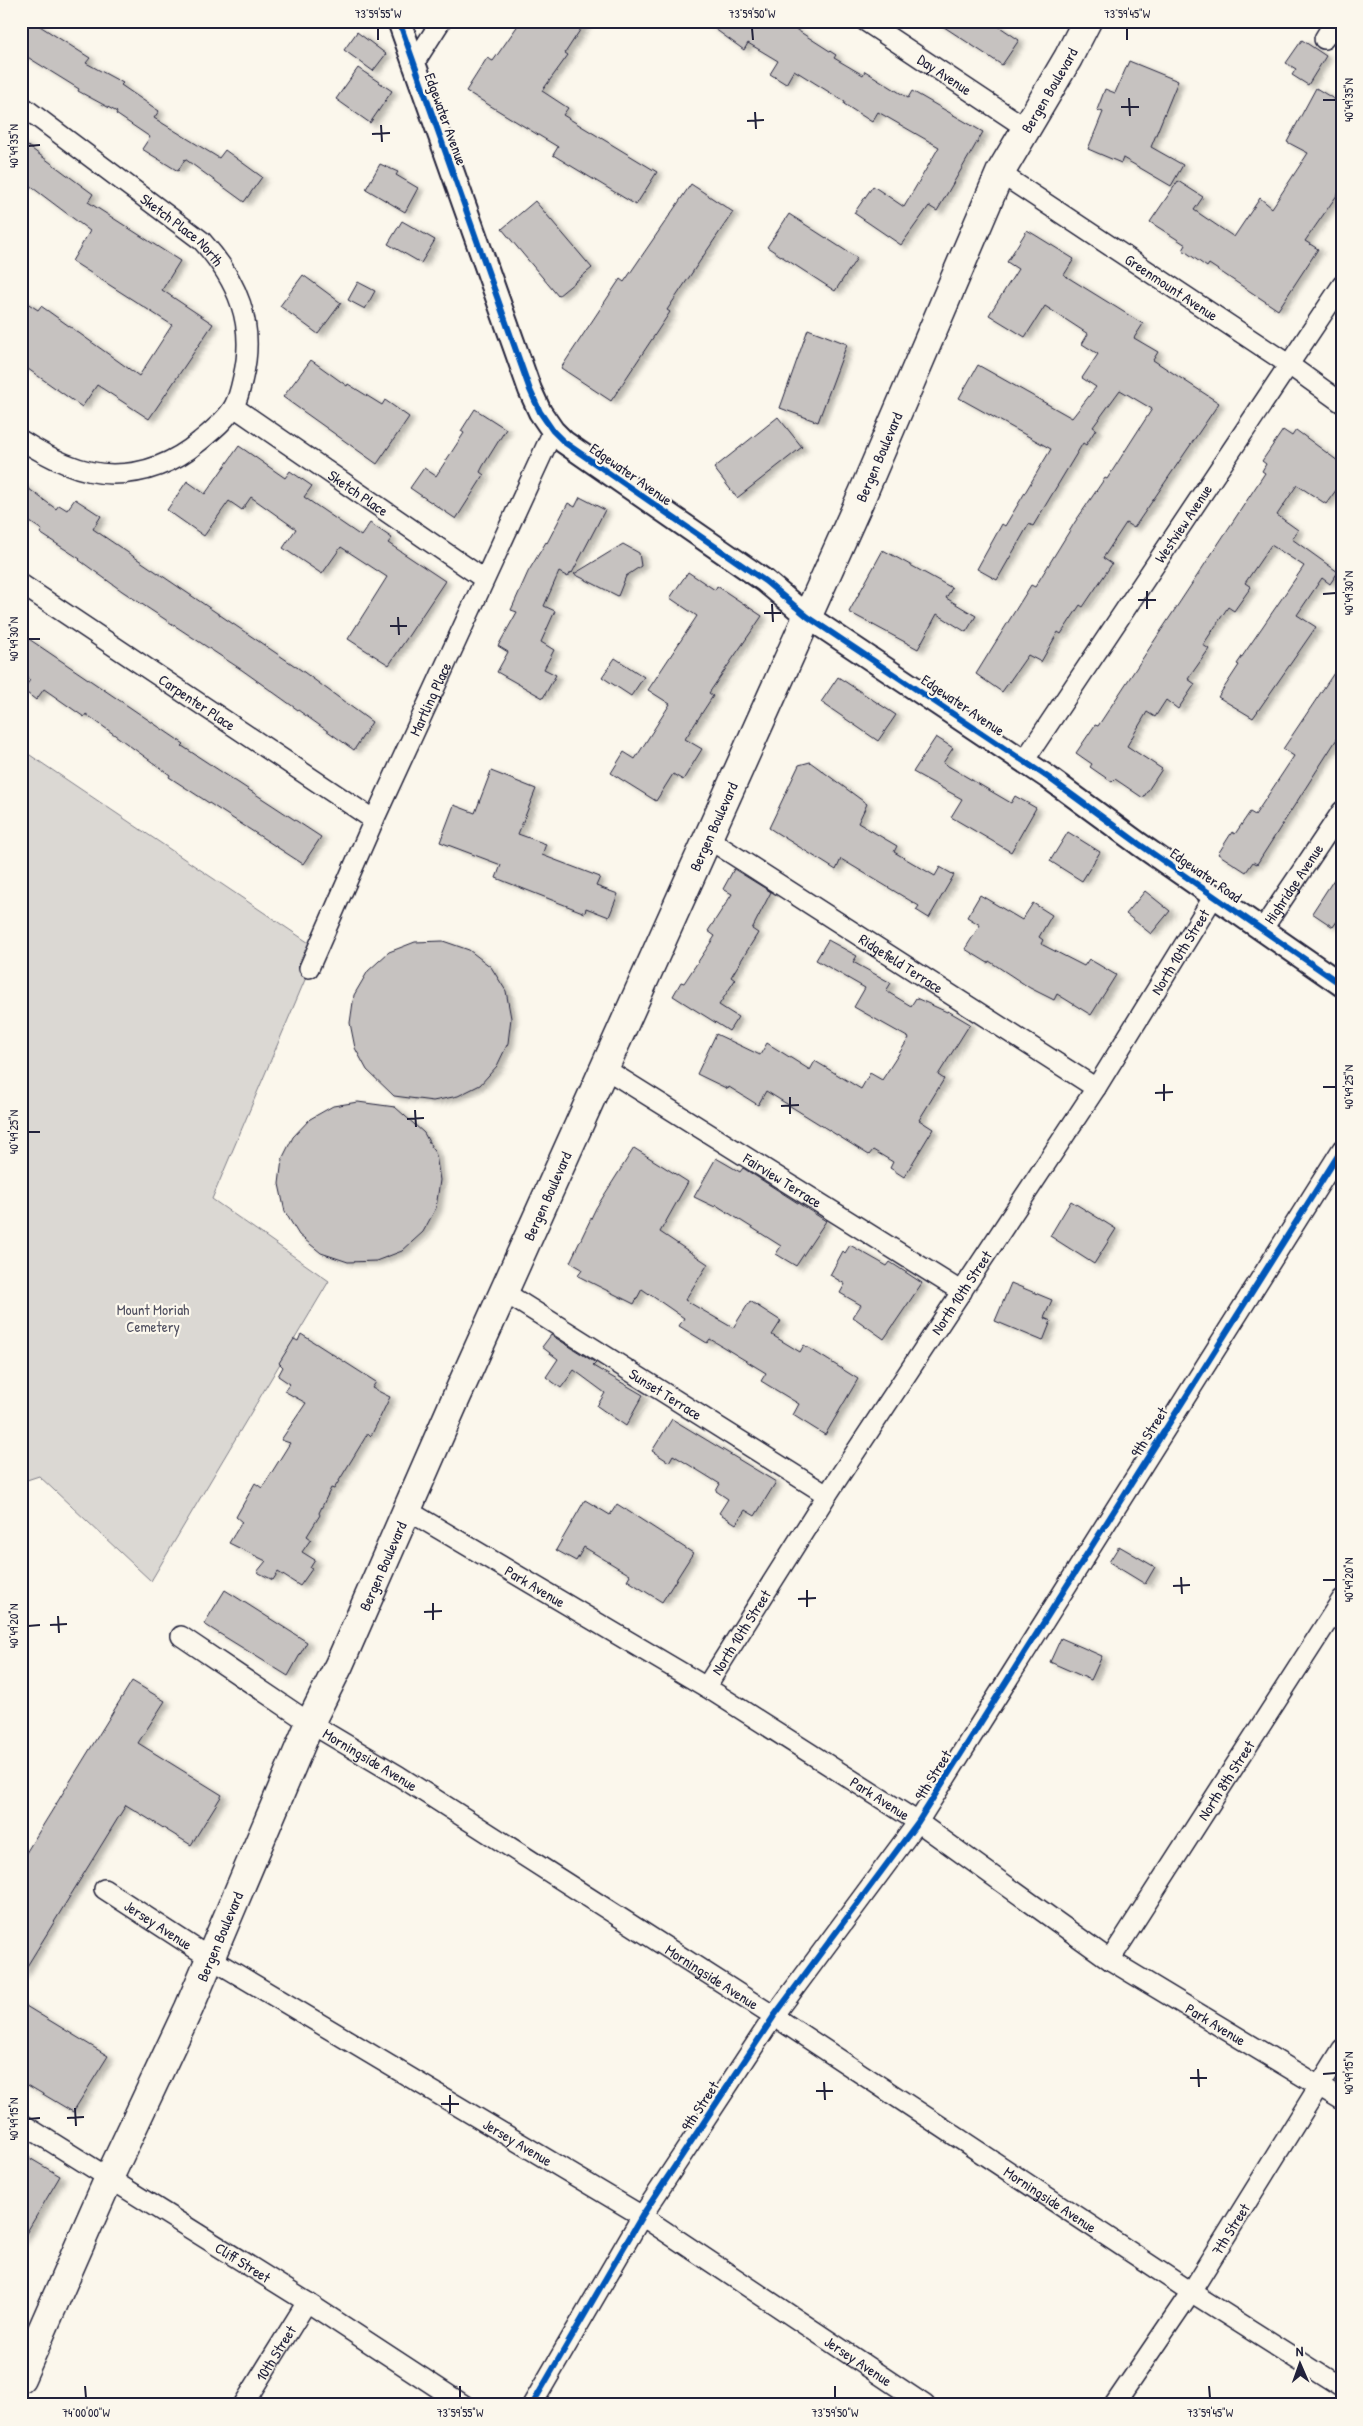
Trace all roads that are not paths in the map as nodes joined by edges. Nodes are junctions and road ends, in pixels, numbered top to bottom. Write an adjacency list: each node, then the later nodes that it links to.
1 (399, 21): 7 (street, Edgewater Avenue)
2 (441, 21): 7 (street)
3 (865, 21): 9 (street, Day Avenue)
4 (1087, 21): 9 (main road, Bergen Boulevard)
5 (1335, 21): 6 (street)
6 (1324, 38)
7 (413, 65): 15 (street, Edgewater Avenue)
8 (21, 105): 14 (street, Sketch Place North)
9 (1026, 128): 10 (main road, Bergen Boulevard)
10 (1000, 173): 12 (street, Greenmount Avenue); 19 (main road, Bergen Boulevard)
11 (1342, 285): 12 (street, Westview Avenue)
12 (1288, 364): 13 (street, Greenmount Avenue); 20 (street, Westview Avenue)
13 (1342, 403)
14 (234, 407): 16 (street); 17 (street, Sketch Place)
15 (553, 431): 17 (street, Martling Place); 19 (street, Edgewater Avenue)
16 (21, 440)
17 (484, 579): 23 (street, Martling Place)
18 (21, 584): 23 (street, Carpenter Place)
19 (808, 617): 20 (street, Edgewater Avenue); 24 (main road, Bergen Boulevard)
20 (1024, 761): 21 (street, Edgewater Avenue)
21 (1057, 784): 25 (street, Edgewater Road)
22 (1342, 811): 26 (street, Highridge Avenue)
23 (374, 820): 27 (street, Martling Place)
24 (707, 838): 29 (main road, Bergen Boulevard); 30 (street, Ridgefield Terrace)
25 (1214, 896): 26 (street, Edgewater Road); 30 (street, North 10th Street)
26 (1262, 930): 28 (street, Edgewater Road)
27 (309, 968)
28 (1342, 985)
29 (604, 1068): 32 (main road, Bergen Boulevard); 33 (street, Fairview Terrace)
30 (1096, 1088): 33 (street, North 10th Street)
31 (1342, 1149): 40 (street, 9th Street)
32 (504, 1292): 34 (street, Sunset Terrace); 35 (main road, Bergen Boulevard)
33 (962, 1292): 34 (street, North 10th Street)
34 (827, 1496): 38 (street, North 10th Street)
35 (408, 1510): 38 (street, Park Avenue); 39 (main road, Bergen Boulevard)
36 (1342, 1599): 43 (street, North 8th Street)
37 (181, 1636): 39 (street, Morningside Avenue)
38 (706, 1687): 40 (street, Park Avenue)
39 (310, 1723): 42 (main road, Bergen Boulevard); 44 (street, Morningside Avenue)
40 (918, 1822): 43 (street, Park Avenue); 44 (street, 9th Street)
41 (104, 1889): 42 (street, Jersey Avenue)
42 (210, 1958): 49 (main road, Bergen Boulevard); 50 (street, Jersey Avenue)
43 (1110, 1960): 46 (street, Park Avenue)
44 (774, 2016): 50 (street, 9th Street); 51 (street, Morningside Avenue)
45 (1342, 2049): 46 (street, 7th Street)
46 (1318, 2085): 47 (street, Park Avenue); 51 (street, 7th Street)
47 (1342, 2100)
48 (21, 2124): 49 (street, Cliff Street)
49 (109, 2178): 52 (street, Cliff Street); 53 (main road, Bergen Boulevard)
50 (642, 2216): 57 (street, 9th Street); 58 (street, Jersey Avenue)
51 (1191, 2292): 54 (street, Morningside Avenue); 59 (street, 7th Street)
52 (307, 2302): 55 (street, 10th Street); 56 (street, Cliff Street)
53 (21, 2378)
54 (1342, 2388)
55 (244, 2405)
56 (464, 2405)
57 (532, 2405)
58 (925, 2405)
59 (1114, 2405)

